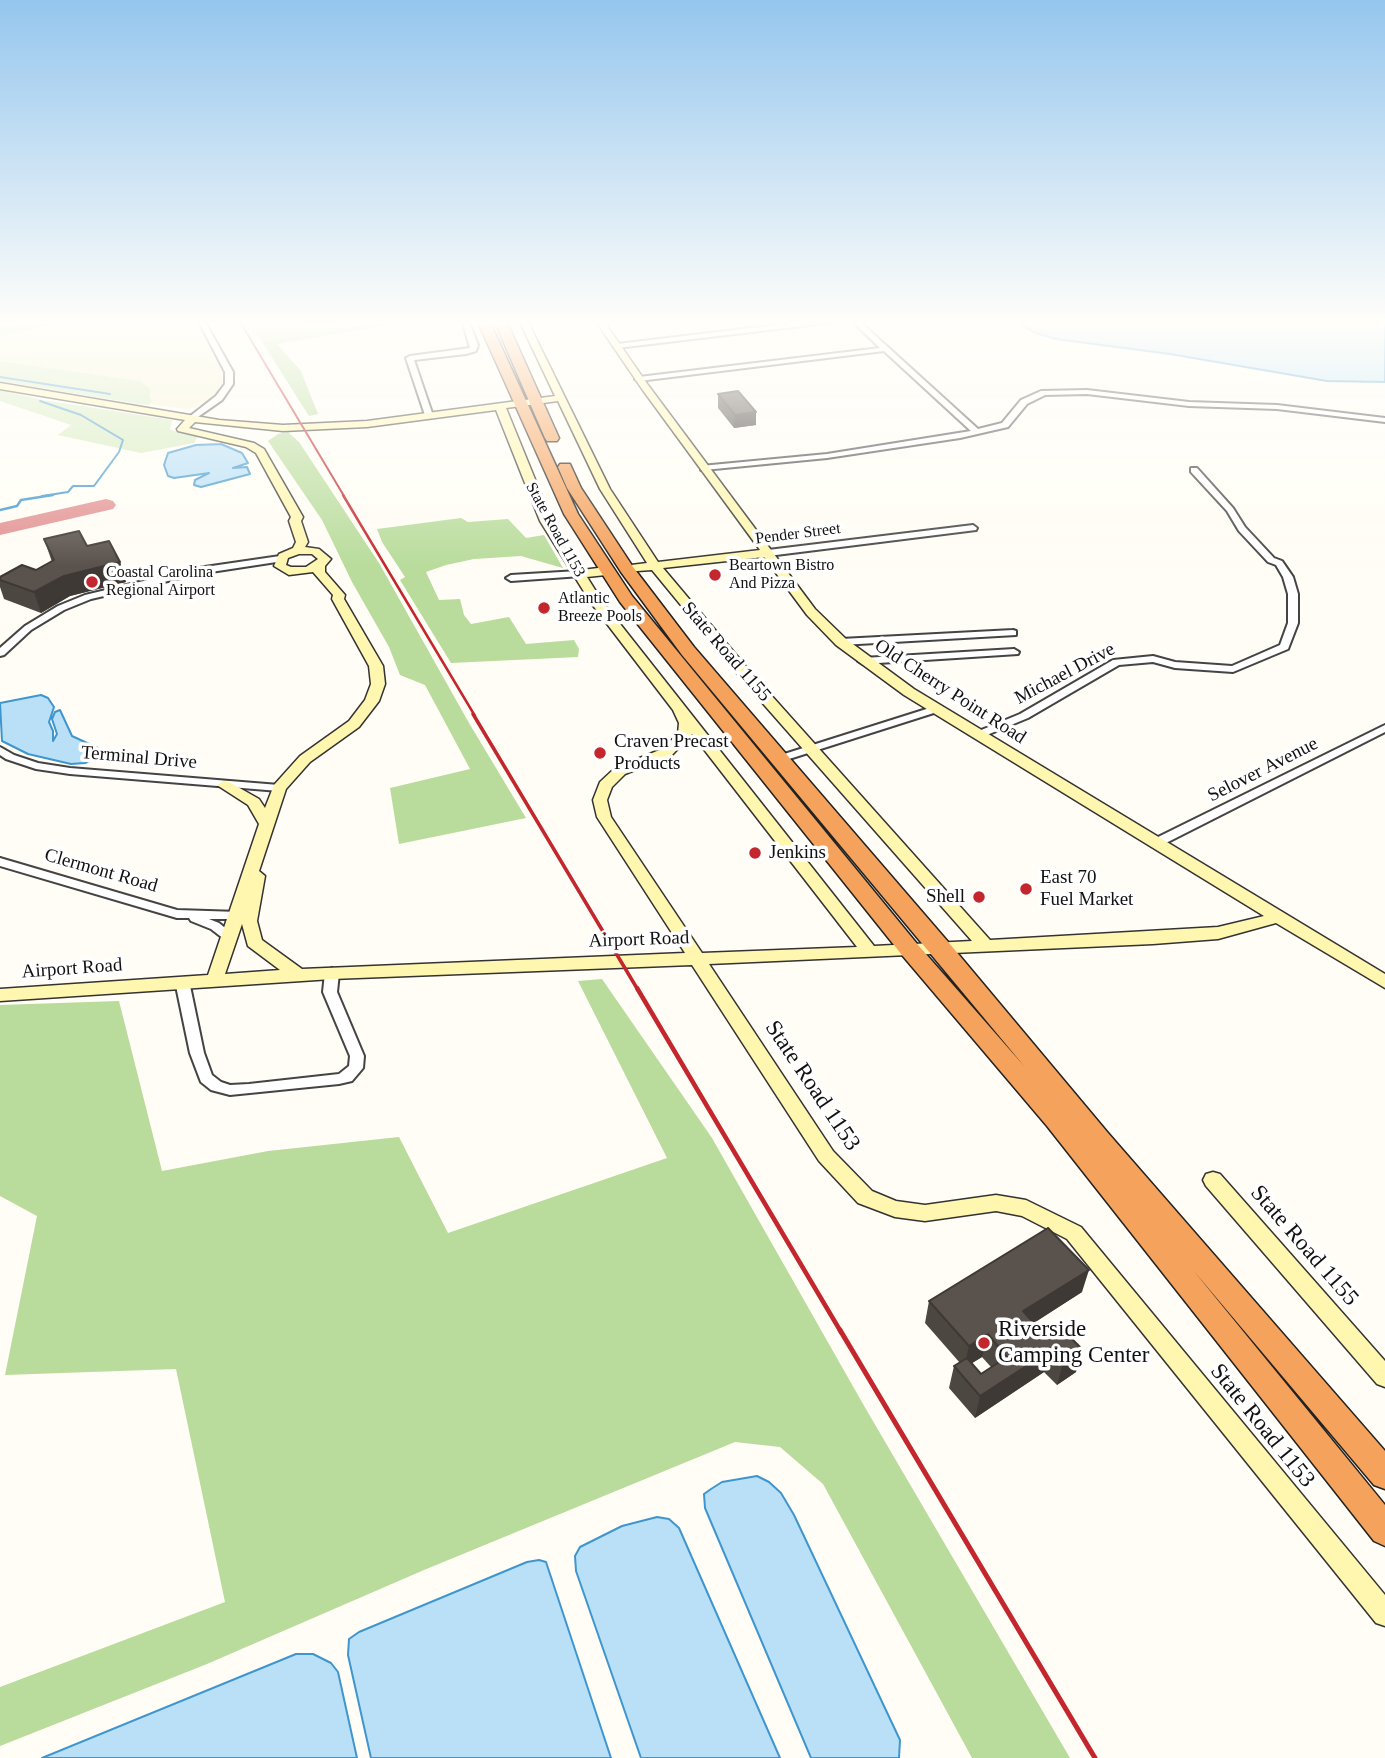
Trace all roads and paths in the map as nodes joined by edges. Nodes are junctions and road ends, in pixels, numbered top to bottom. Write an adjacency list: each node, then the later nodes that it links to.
1 (93, 402): 13 (street)
2 (214, 402): 13 (street)
3 (424, 402): 12 (street)
4 (539, 402): 10 (street)
5 (563, 402): 25 (street, State Road 1155)
6 (656, 402): 16 (street, Old Cherry Point Road)
7 (944, 402): 15 (street)
8 (1024, 402): 15 (street)
9 (1172, 402): 14 (street)
10 (528, 404): 11 (street); 26 (highway)
11 (500, 407): 12 (street); 28 (street, State Road 1153)
12 (429, 416): 13 (street)
13 (192, 419): 18 (street)
14 (1385, 420)
15 (977, 432): 16 (street)
16 (704, 468): 22 (street, Old Cherry Point Road)
17 (1194, 470): 39 (street, Michael Drive)
18 (297, 517): 20 (street); 21 (street)
19 (973, 527): 22 (street, Pender Street)
20 (298, 550): 21 (street); 23 (street)
21 (315, 551): 24 (street)
22 (768, 553): 25 (street, Pender Street); 32 (street, Old Cherry Point Road)
23 (280, 559): 27 (street); 34 (street)
24 (319, 566): 27 (street); 30 (street)
25 (655, 566): 26 (street, Pender Street); 40 (street, State Road 1155)
26 (617, 570): 28 (street, Pender Street); 42 (highway); 55 (highway)
27 (302, 571): 30 (street)
28 (578, 573): 29 (street, Pender Street); 37 (street, State Road 1153)
29 (511, 578)
30 (338, 599): 44 (street)
31 (1013, 634): 32 (street)
32 (841, 642): 35 (street, Old Cherry Point Road)
33 (1014, 652): 35 (street)
34 (0, 653)
35 (863, 661): 36 (street, Old Cherry Point Road)
36 (936, 709): 39 (street, Old Cherry Point Road); 40 (street)
37 (680, 710): 56 (street, State Road 1153); 57 (street, State Road 1153)
38 (1385, 728): 46 (street, Selover Avenue)
39 (978, 735): 46 (street, Old Cherry Point Road)
40 (812, 749): 42 (street); 53 (street, State Road 1155)
41 (0, 750): 43 (street, Terminal Drive)
42 (782, 758): 54 (highway)
43 (224, 785): 44 (street, Terminal Drive); 45 (street)
44 (279, 788): 45 (street)
45 (266, 823): 47 (street)
46 (1156, 843): 51 (street, Old Cherry Point Road)
47 (255, 858): 49 (street); 59 (street)
48 (0, 862): 50 (street, Clermont Road)
49 (235, 915): 50 (street, Clermont Road); 52 (street)
50 (192, 916): 52 (street, Clermont Road)
51 (1277, 916): 53 (street, Airport Road); 62 (street, Old Cherry Point Road)
52 (229, 936): 60 (street)
53 (985, 945): 54 (street, Airport Road)
54 (941, 948): 55 (street, Airport Road); 66 (highway)
55 (910, 950): 56 (street, Airport Road); 67 (highway)
56 (870, 952): 57 (street, Airport Road)
57 (698, 959): 58 (street, Airport Road); 68 (street, State Road 1153)
58 (332, 973): 59 (street, Airport Road); 61 (street)
59 (299, 975): 60 (street, Airport Road)
60 (215, 980): 61 (street, Airport Road)
61 (182, 981): 63 (street, Airport Road)
62 (1385, 982)
63 (0, 995)
64 (1213, 1180): 65 (street, State Road 1155)
65 (1385, 1377)
66 (1385, 1474)
67 (1385, 1530)
68 (1385, 1614)

